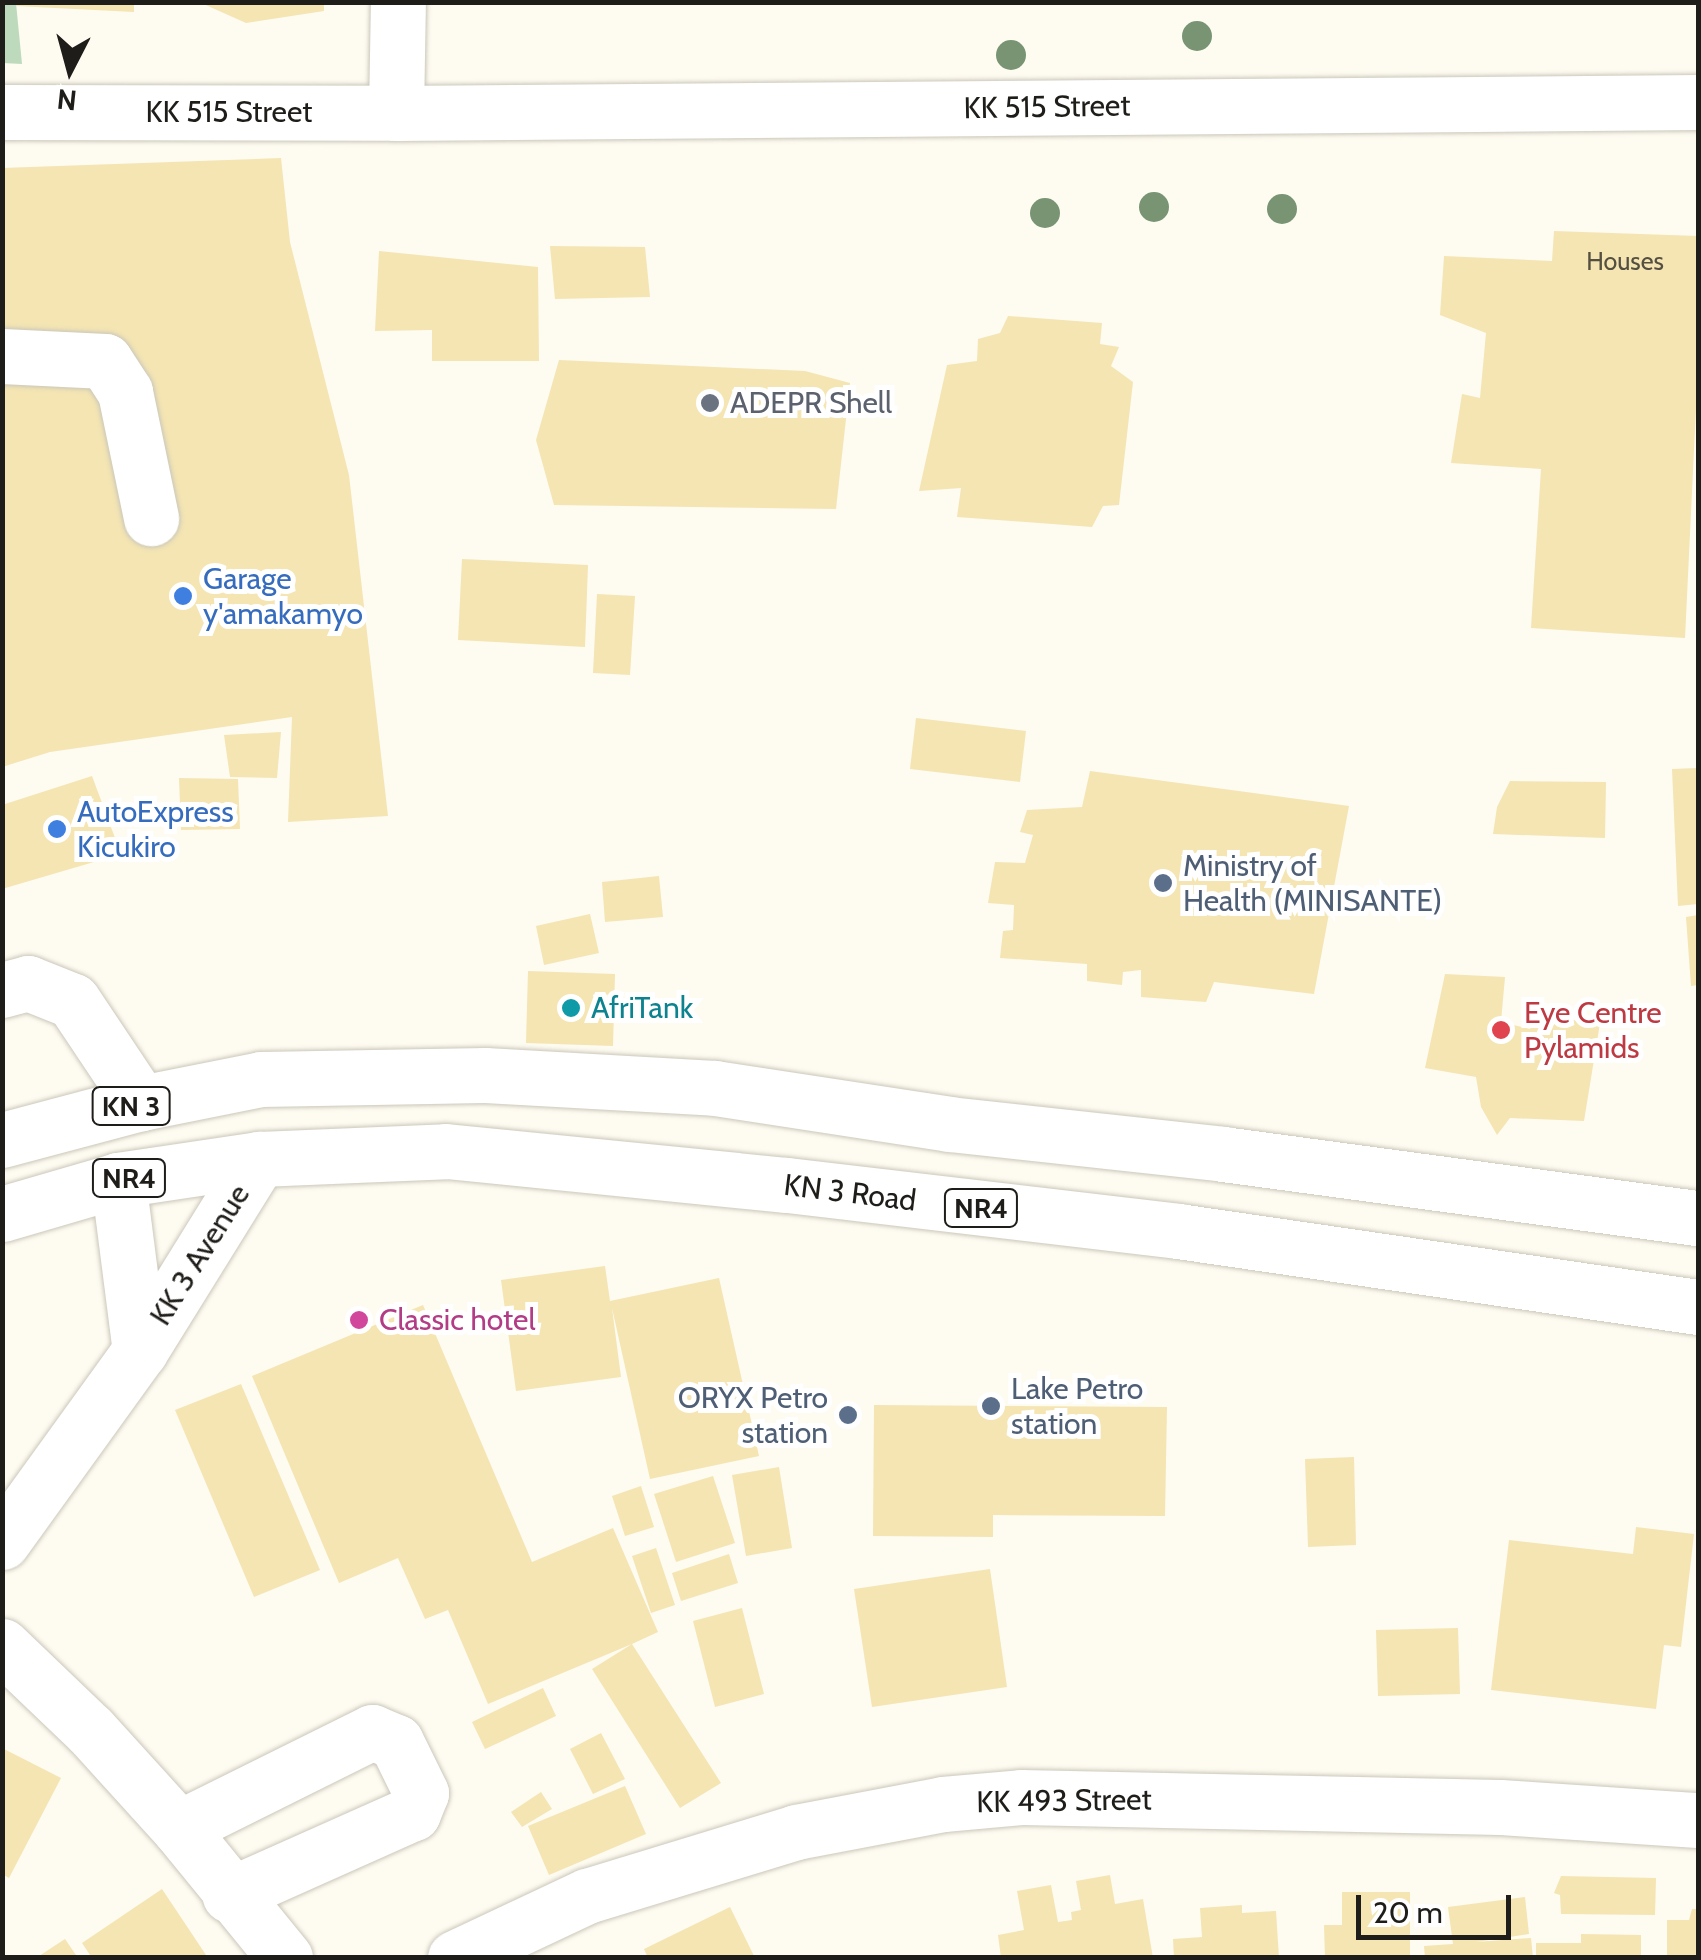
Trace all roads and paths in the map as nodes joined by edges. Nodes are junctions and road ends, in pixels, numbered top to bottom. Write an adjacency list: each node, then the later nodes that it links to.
1 (398, 2): 4 (main road)
2 (1698, 102): 4 (main road, KK 515 Street)
3 (2, 112): 4 (main road, KK 515 Street)
4 (396, 113)
5 (2, 356): 6 (main road)
6 (152, 518)
7 (2, 990): 8 (main road)
8 (141, 1103): 9 (main road, KN 3); 13 (main road, KN 3)
9 (2, 1140)
10 (259, 1159): 11 (main road, KN 3 Road / NR4); 14 (main road, KN 3 Road / NR4); 15 (main road, KK 3 Avenue)
11 (118, 1180): 12 (main road, KN 3 Road / NR4); 15 (main road, KK 3 Avenue)
12 (2, 1214)
13 (1698, 1218)
14 (1698, 1308)
15 (140, 1351): 16 (main road, KK 3 Avenue)
16 (2, 1542)
17 (2, 1646): 19 (main road)
18 (1698, 1820): 22 (main road, KK 493 Street)
19 (179, 1828): 20 (main road); 20 (main road)
20 (229, 1895): 21 (main road)
21 (286, 1958)
22 (455, 1958)

